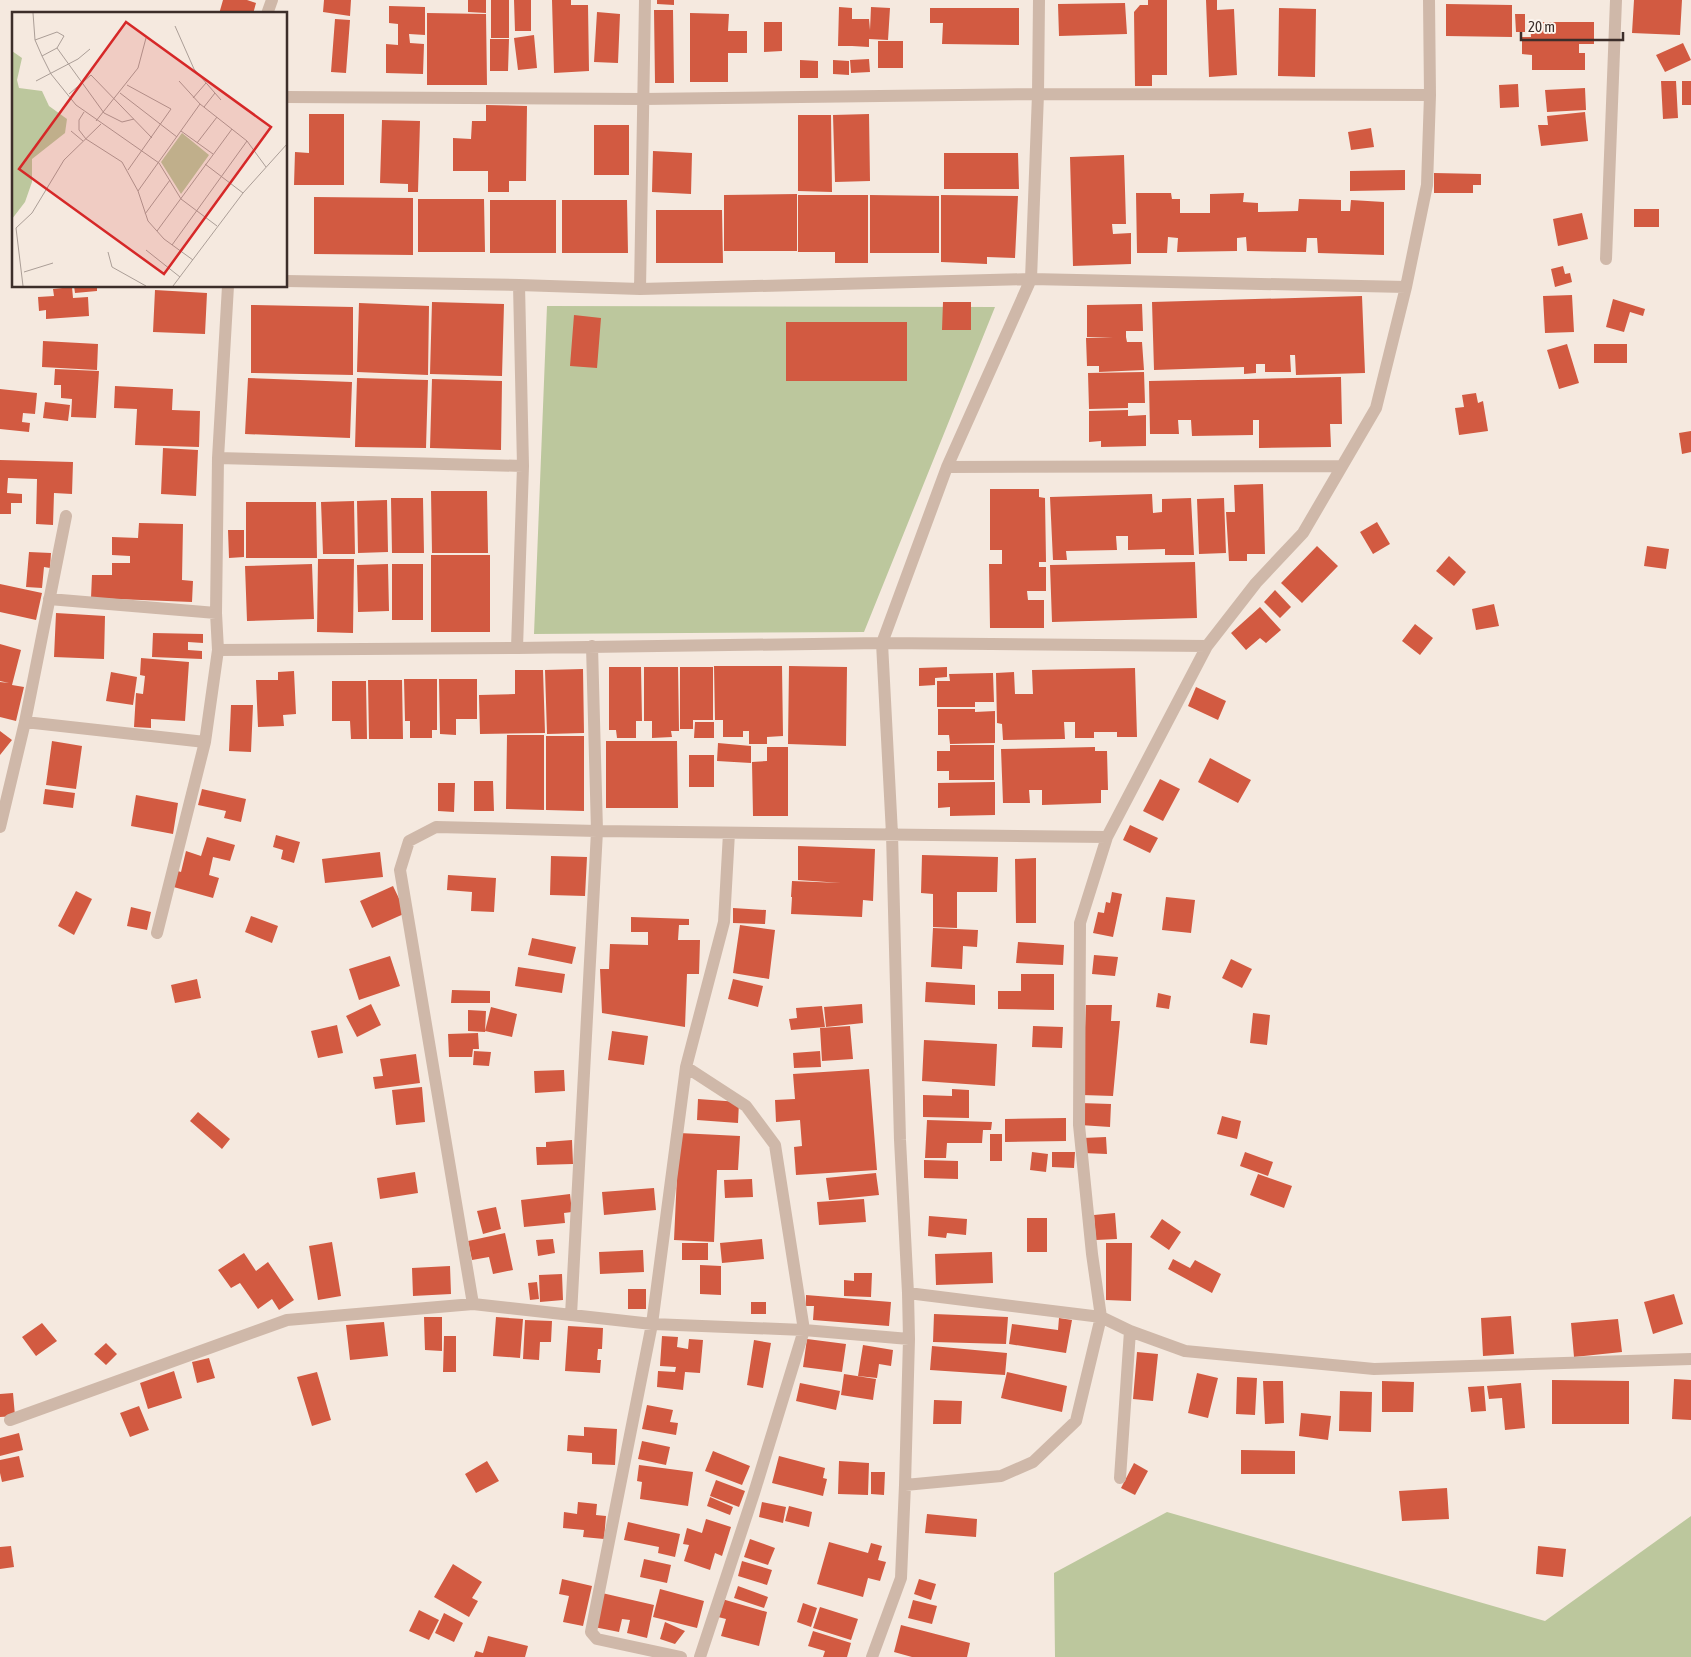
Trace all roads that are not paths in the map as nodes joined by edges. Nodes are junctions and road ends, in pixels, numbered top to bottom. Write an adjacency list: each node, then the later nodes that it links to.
1 (272, 0): 6 (street)
2 (645, 0): 10 (street)
3 (1039, 0): 7 (street)
4 (1429, 0): 8 (street)
5 (1616, 0): 11 (street)
6 (268, 12)
7 (1038, 94): 8 (street); 10 (street); 12 (street)
8 (1430, 95): 15 (street)
9 (288, 97): 10 (street)
10 (643, 99): 17 (street)
11 (1606, 259)
12 (1031, 279): 15 (street); 17 (street); 21 (street)
13 (288, 281): 14 (street)
14 (519, 285): 17 (street); 19 (street)
15 (1406, 287): 20 (street)
16 (228, 288): 18 (street)
17 (640, 289)
18 (218, 458): 19 (street); 24 (street)
19 (523, 466): 28 (street)
20 (1341, 466): 21 (street); 27 (street)
21 (947, 467): 25 (street)
22 (66, 516): 23 (street)
23 (49, 599): 24 (street); 30 (street)
24 (216, 612): 29 (street)
25 (882, 642): 26 (street); 27 (street); 35 (street)
26 (592, 646): 28 (street); 33 (street)
27 (1207, 646): 36 (street)
28 (517, 648): 29 (street)
29 (218, 650): 31 (street)
30 (25, 722): 31 (street); 32 (street)
31 (205, 742): 37 (street)
32 (0, 827)
33 (596, 831): 34 (street); 40 (street); 41 (street)
34 (730, 832): 35 (street); 38 (street)
35 (892, 834): 36 (street); 39 (street)
36 (1107, 837): 42 (street)
37 (157, 933)
38 (686, 1067): 43 (street); 44 (street)
39 (908, 1293): 42 (street); 46 (street)
40 (473, 1304): 41 (street); 48 (street)
41 (571, 1315): 43 (street)
42 (1101, 1317): 45 (street); 50 (street)
43 (652, 1324): 44 (street); 51 (street)
44 (804, 1330): 46 (street); 52 (street)
45 (1130, 1331): 47 (street); 49 (street)
46 (909, 1339): 50 (street)
47 (1691, 1359)
48 (10, 1420)
49 (1120, 1478)
50 (905, 1485): 53 (street)
51 (681, 1657)
52 (700, 1657)
53 (872, 1657)

